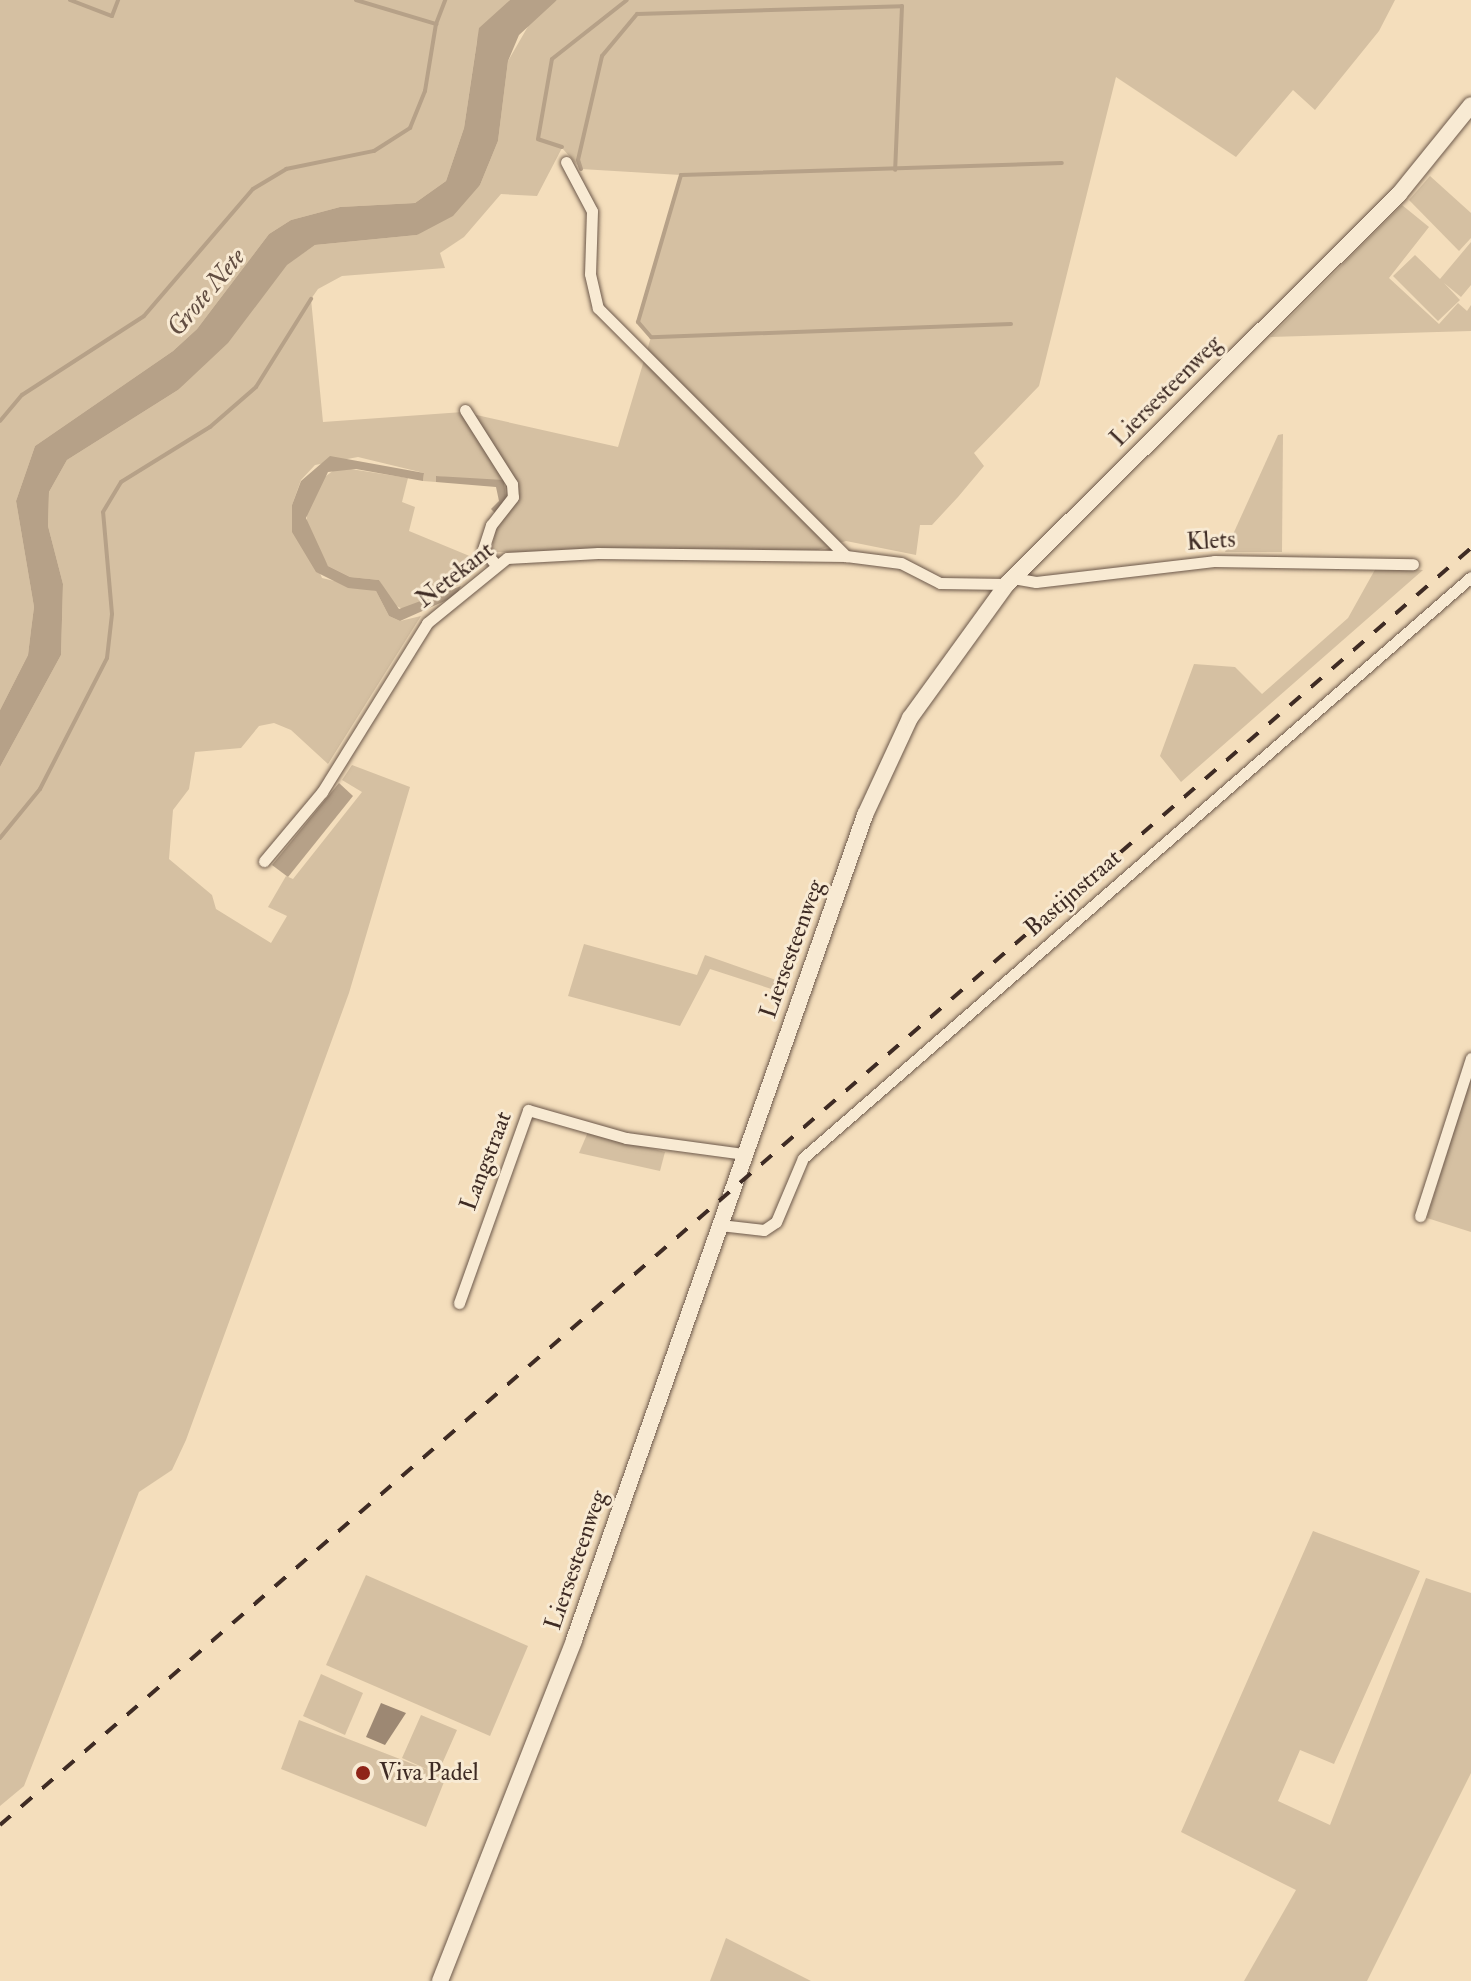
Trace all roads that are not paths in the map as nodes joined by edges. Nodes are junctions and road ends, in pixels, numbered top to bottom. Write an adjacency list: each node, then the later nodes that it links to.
1 (1471, 105): 8 (street, Liersesteenweg)
2 (566, 162): 4 (street)
3 (465, 410): 6 (street)
4 (846, 556): 6 (street, Netekant); 8 (street, Netekant)
5 (1413, 564): 8 (street, Klets)
6 (496, 565): 9 (street, Netekant)
7 (1471, 577): 13 (street, Bastijnstraat)
8 (1010, 581): 11 (street, Liersesteenweg)
9 (264, 861)
10 (1471, 1058): 12 (street)
11 (745, 1154): 13 (street, Liersesteenweg); 14 (street, Langstraat)
12 (1420, 1216)
13 (720, 1225): 15 (street, Liersesteenweg)
14 (459, 1303)
15 (440, 1981)

